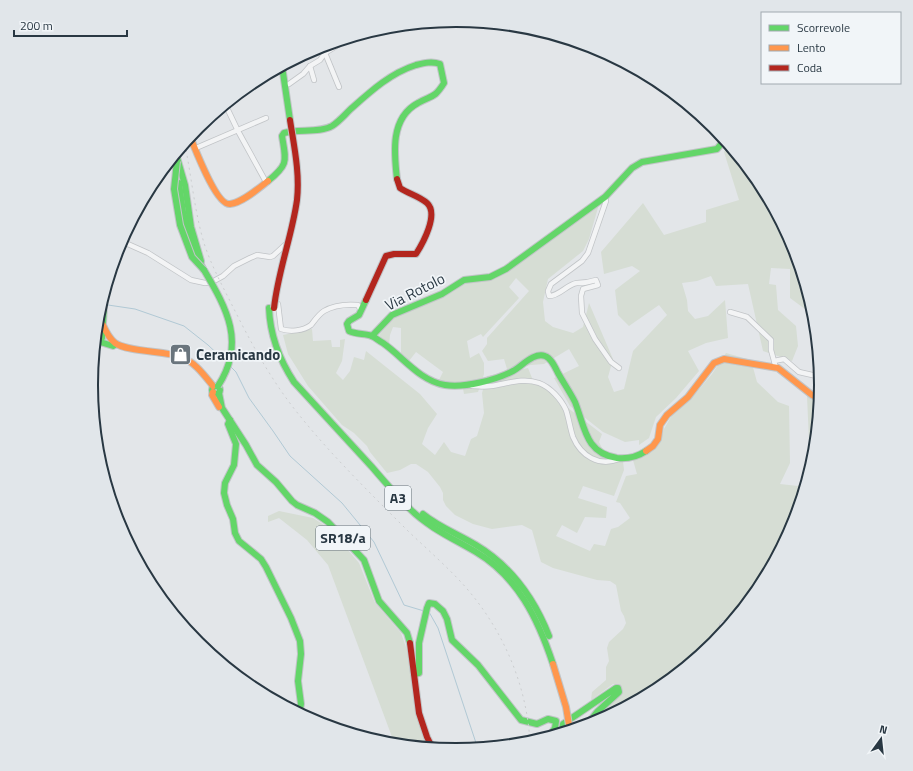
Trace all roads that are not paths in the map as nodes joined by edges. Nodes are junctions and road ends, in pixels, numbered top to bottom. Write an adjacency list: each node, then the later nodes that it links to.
1 (330, 50): 2 (street)
2 (325, 53): 3 (street); 8 (street)
3 (310, 66): 6 (street); 7 (street)
4 (283, 72): 11 (main road, A3)
5 (279, 74): 11 (main road, A3)
6 (314, 80)
7 (289, 84)
8 (339, 87)
9 (228, 110): 12 (street)
10 (266, 118): 12 (street)
11 (287, 120): 39 (main road, A3, bridge)
12 (238, 131): 15 (street); 18 (street)
13 (193, 143): 15 (main road)
14 (721, 144): 20 (main road, Via Rotolo)
15 (196, 148): 18 (main road, Via Rotolo)
16 (176, 161): 22 (main road, bridge)
17 (176, 162): 22 (main road, bridge)
18 (266, 182): 23 (main road, Via Rotolo)
19 (179, 183): 22 (main road)
20 (604, 198): 26 (main road, Via Rotolo); 30 (street)
21 (127, 244): 23 (street)
22 (204, 270): 33 (main road, bridge)
23 (361, 311): 26 (main road, Via Rotolo)
24 (730, 312): 29 (street)
25 (103, 325): 28 (main road)
26 (372, 336): 32 (main road)
27 (101, 342): 28 (main road)
28 (116, 344): 33 (main road, SR18/a)
29 (775, 364): 31 (street); 34 (main road); 36 (main road)
30 (619, 368)
31 (815, 376)
32 (470, 384): 36 (street); 36 (main road)
33 (215, 390): 35 (main road, SR18/a)
34 (815, 396)
35 (229, 418): 40 (main road, SR18/a); 41 (main road)
36 (621, 458)
37 (725, 623): 38 (street)
38 (722, 625)
39 (556, 664): 43 (main road, A3); 44 (main road, A3, bridge)
40 (414, 674): 46 (main road); 47 (main road, SR18/a)
41 (300, 708)
42 (593, 718): 45 (main road)
43 (574, 724)
44 (569, 726)
45 (563, 728)
46 (553, 731)
47 (430, 743)

